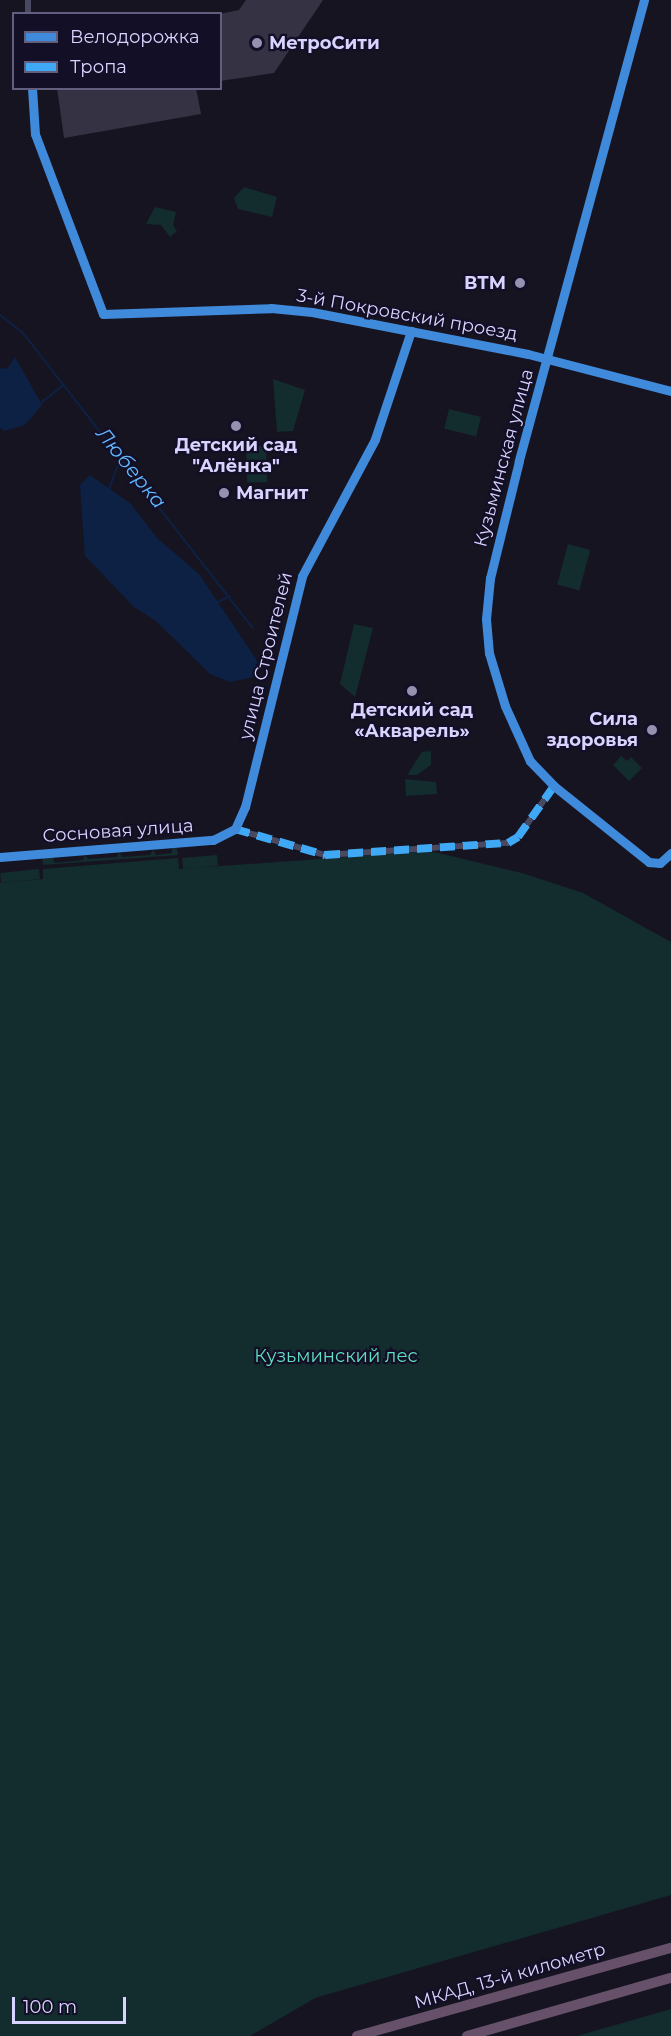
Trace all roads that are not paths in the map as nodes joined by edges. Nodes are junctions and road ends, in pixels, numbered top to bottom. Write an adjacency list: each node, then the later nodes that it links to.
1 (645, 0): 4 (street, Кузьминская улица)
2 (32, 90): 3 (street, 3-й Покровский проезд)
3 (411, 331): 4 (street, 3-й Покровский проезд); 7 (street, улица Строителей)
4 (547, 358): 5 (street, 3-й Покровский проезд); 6 (street, Кузьминская улица)
5 (671, 391)
6 (554, 786): 7 (street); 8 (street, Кузьминская улица)
7 (235, 829): 9 (street, Сосновая улица)
8 (671, 853)
9 (0, 857)
10 (671, 1948): 12 (highway, МКАД, 13-й километр)
11 (671, 1978): 13 (highway)
12 (357, 2036)
13 (466, 2036)

